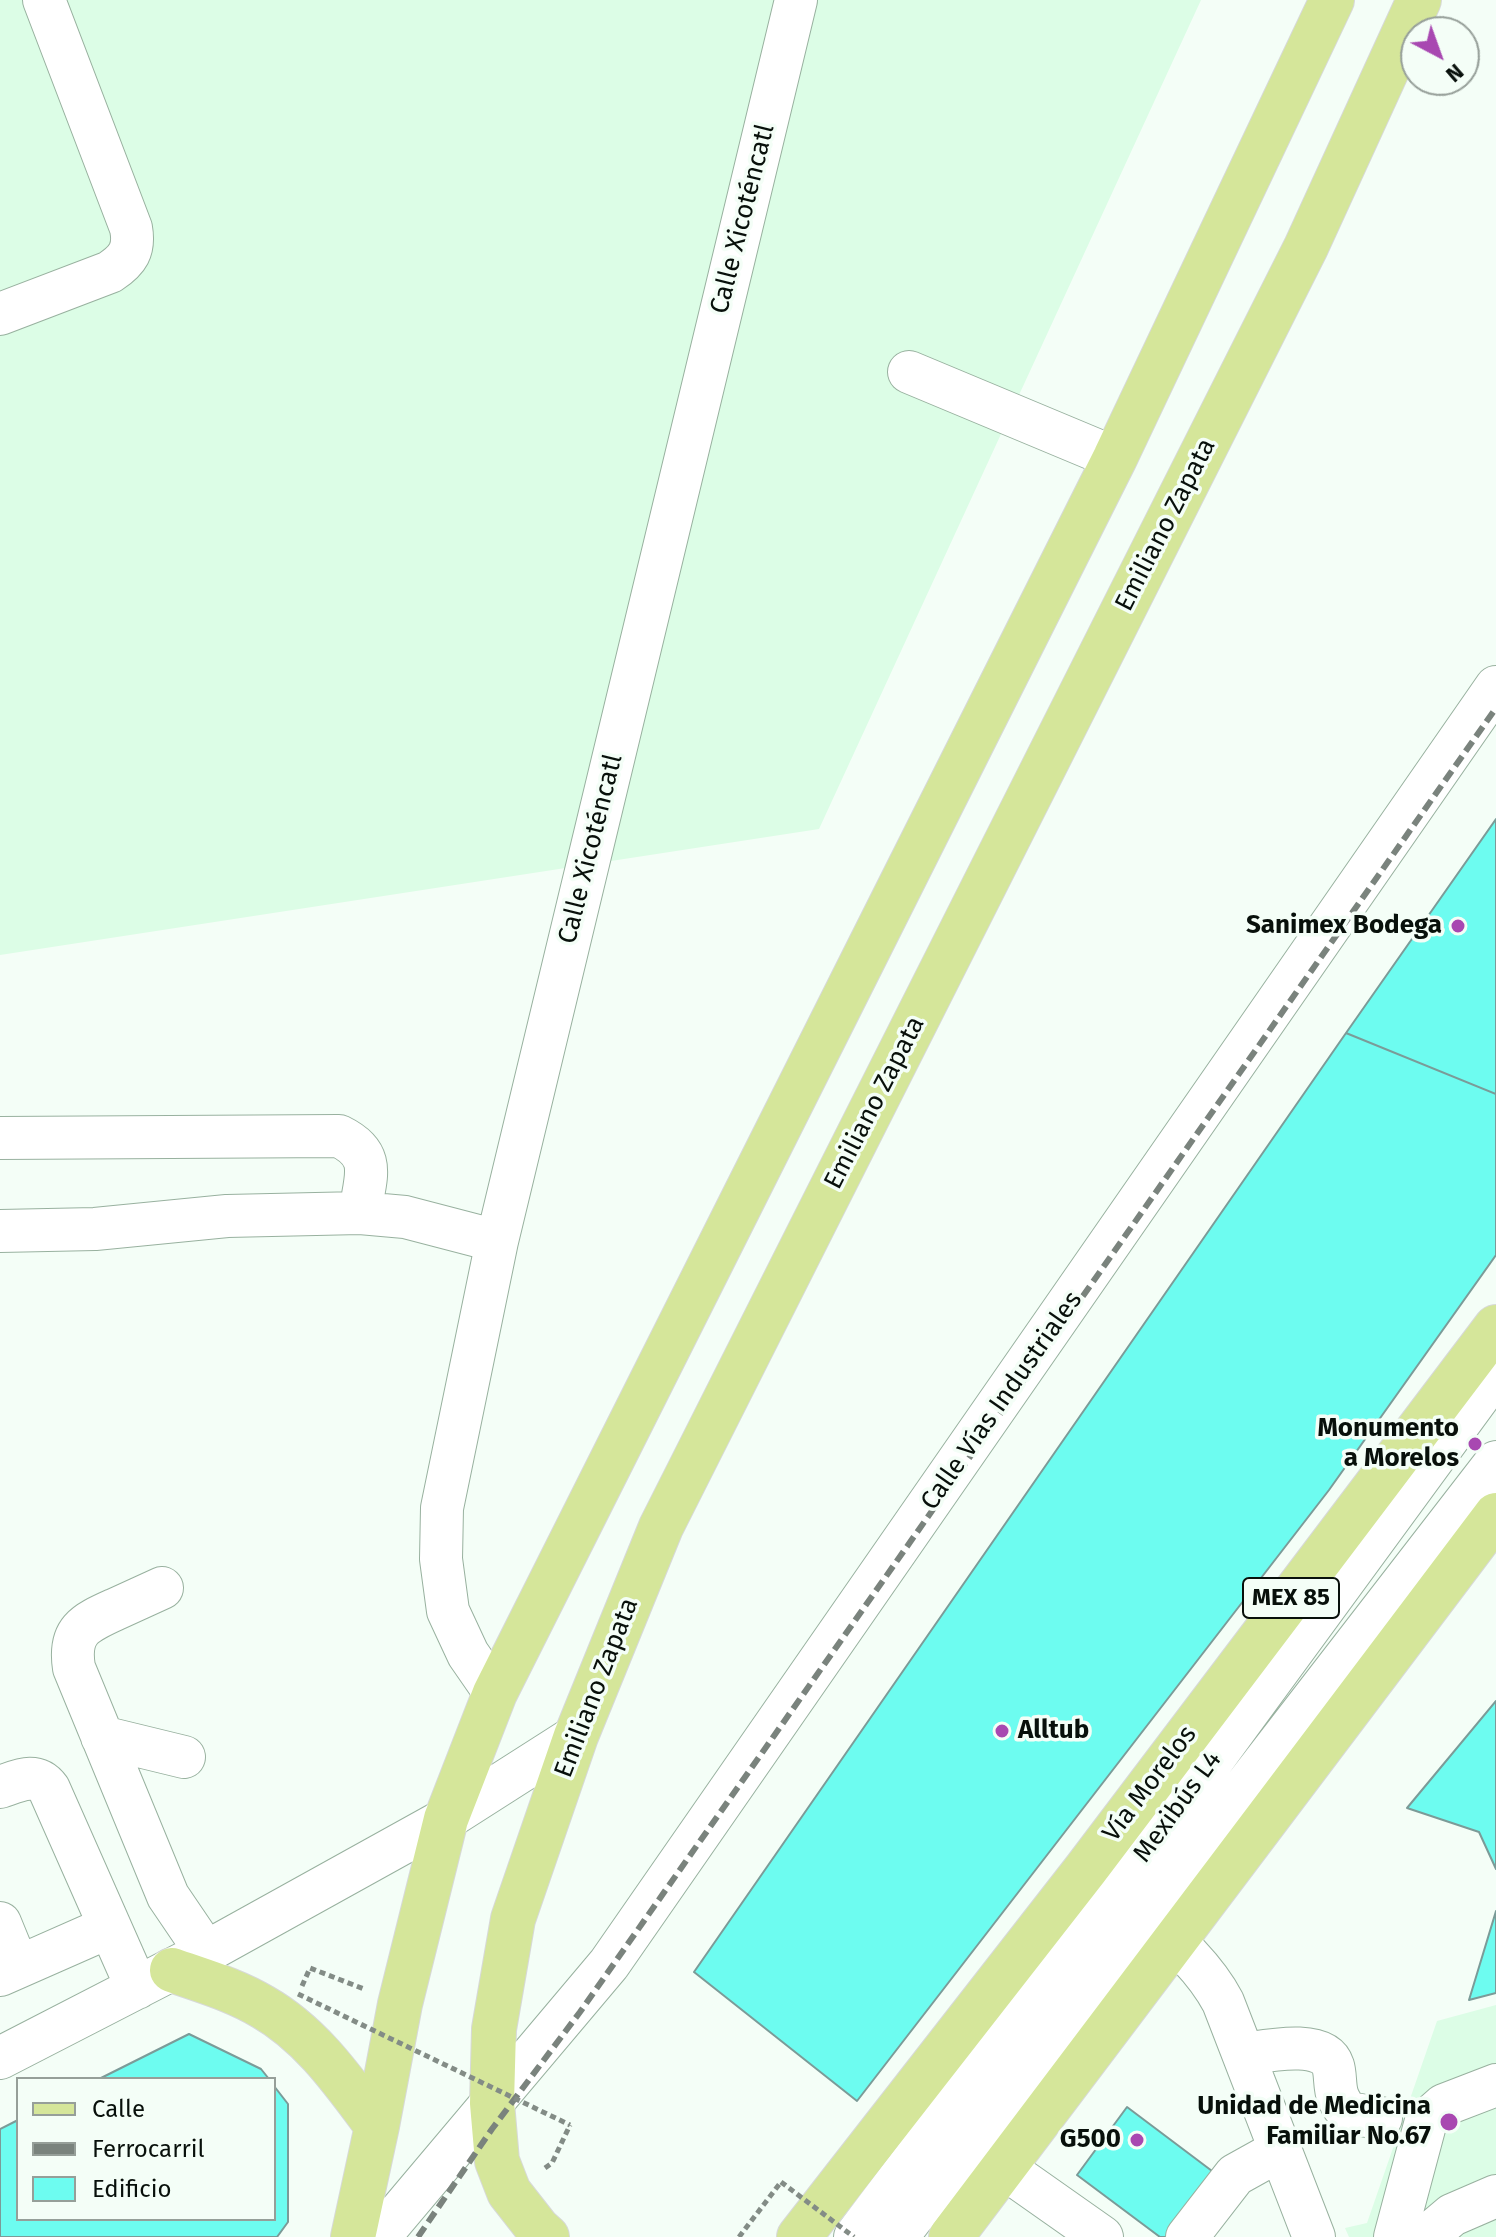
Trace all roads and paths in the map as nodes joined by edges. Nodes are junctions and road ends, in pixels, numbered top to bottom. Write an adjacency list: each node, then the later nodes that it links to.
1 (44, 0): 5 (street)
2 (796, 0): 12 (street, Calle Xicoténcatl)
3 (1332, 0): 7 (main road)
4 (1419, 0): 19 (main road, Emiliano Zapata)
5 (0, 314)
6 (909, 372): 7 (street)
7 (1115, 458): 18 (main road)
8 (1496, 687): 35 (street, Calle Vías Industriales)
9 (0, 1138): 10 (street)
10 (360, 1213): 11 (street); 12 (street)
11 (0, 1231)
12 (497, 1241): 18 (street, Calle Xicoténcatl)
13 (1496, 1327): 24 (main road, Vía Morelos / MEX 85)
14 (1496, 1373): 24 (street, Mexibús L4)
15 (1496, 1462): 24 (street, Mexibús L4)
16 (1496, 1515): 24 (main road, Vía Morelos / MEX 85)
17 (162, 1588): 20 (street)
18 (495, 1693): 23 (main road)
19 (576, 1736): 23 (street); 35 (main road, Emiliano Zapata)
20 (102, 1737): 21 (street); 28 (street)
21 (184, 1757)
22 (0, 1787): 26 (street)
23 (446, 1819): 28 (street); 31 (main road)
24 (1130, 1905): 32 (street); 40 (main road, Vía Morelos / MEX 85); 46 (main road, Vía Morelos / MEX 85); 47 (street, Mexibús L4); 48 (street, Mexibús L4)
25 (0, 1923): 29 (street)
26 (109, 1927): 28 (street); 29 (street)
27 (310, 1968): 31 (path)
28 (171, 1970): 33 (street); 37 (main road)
29 (9, 1971)
30 (298, 1994): 39 (path, bridge)
31 (400, 2004): 37 (main road)
32 (1245, 2054): 36 (street); 38 (street)
33 (0, 2058)
34 (1496, 2085): 53 (street)
35 (492, 2103): 43 (street, Calle Vías Industriales); 44 (main road, Emiliano Zapata)
36 (1381, 2118)
37 (377, 2126): 42 (main road)
38 (1280, 2150): 51 (street); 52 (street)
39 (552, 2163)
40 (1004, 2168): 49 (main road, Vía Morelos / MEX 85); 50 (street)
41 (1496, 2196): 54 (street)
42 (353, 2237)
43 (379, 2237)
44 (547, 2237)
45 (739, 2237): 47 (path, bridge)
46 (799, 2237)
47 (854, 2237)
48 (897, 2237)
49 (951, 2237)
50 (1102, 2237)
51 (1187, 2237)
52 (1314, 2237)
53 (1395, 2237)
54 (1426, 2237)

